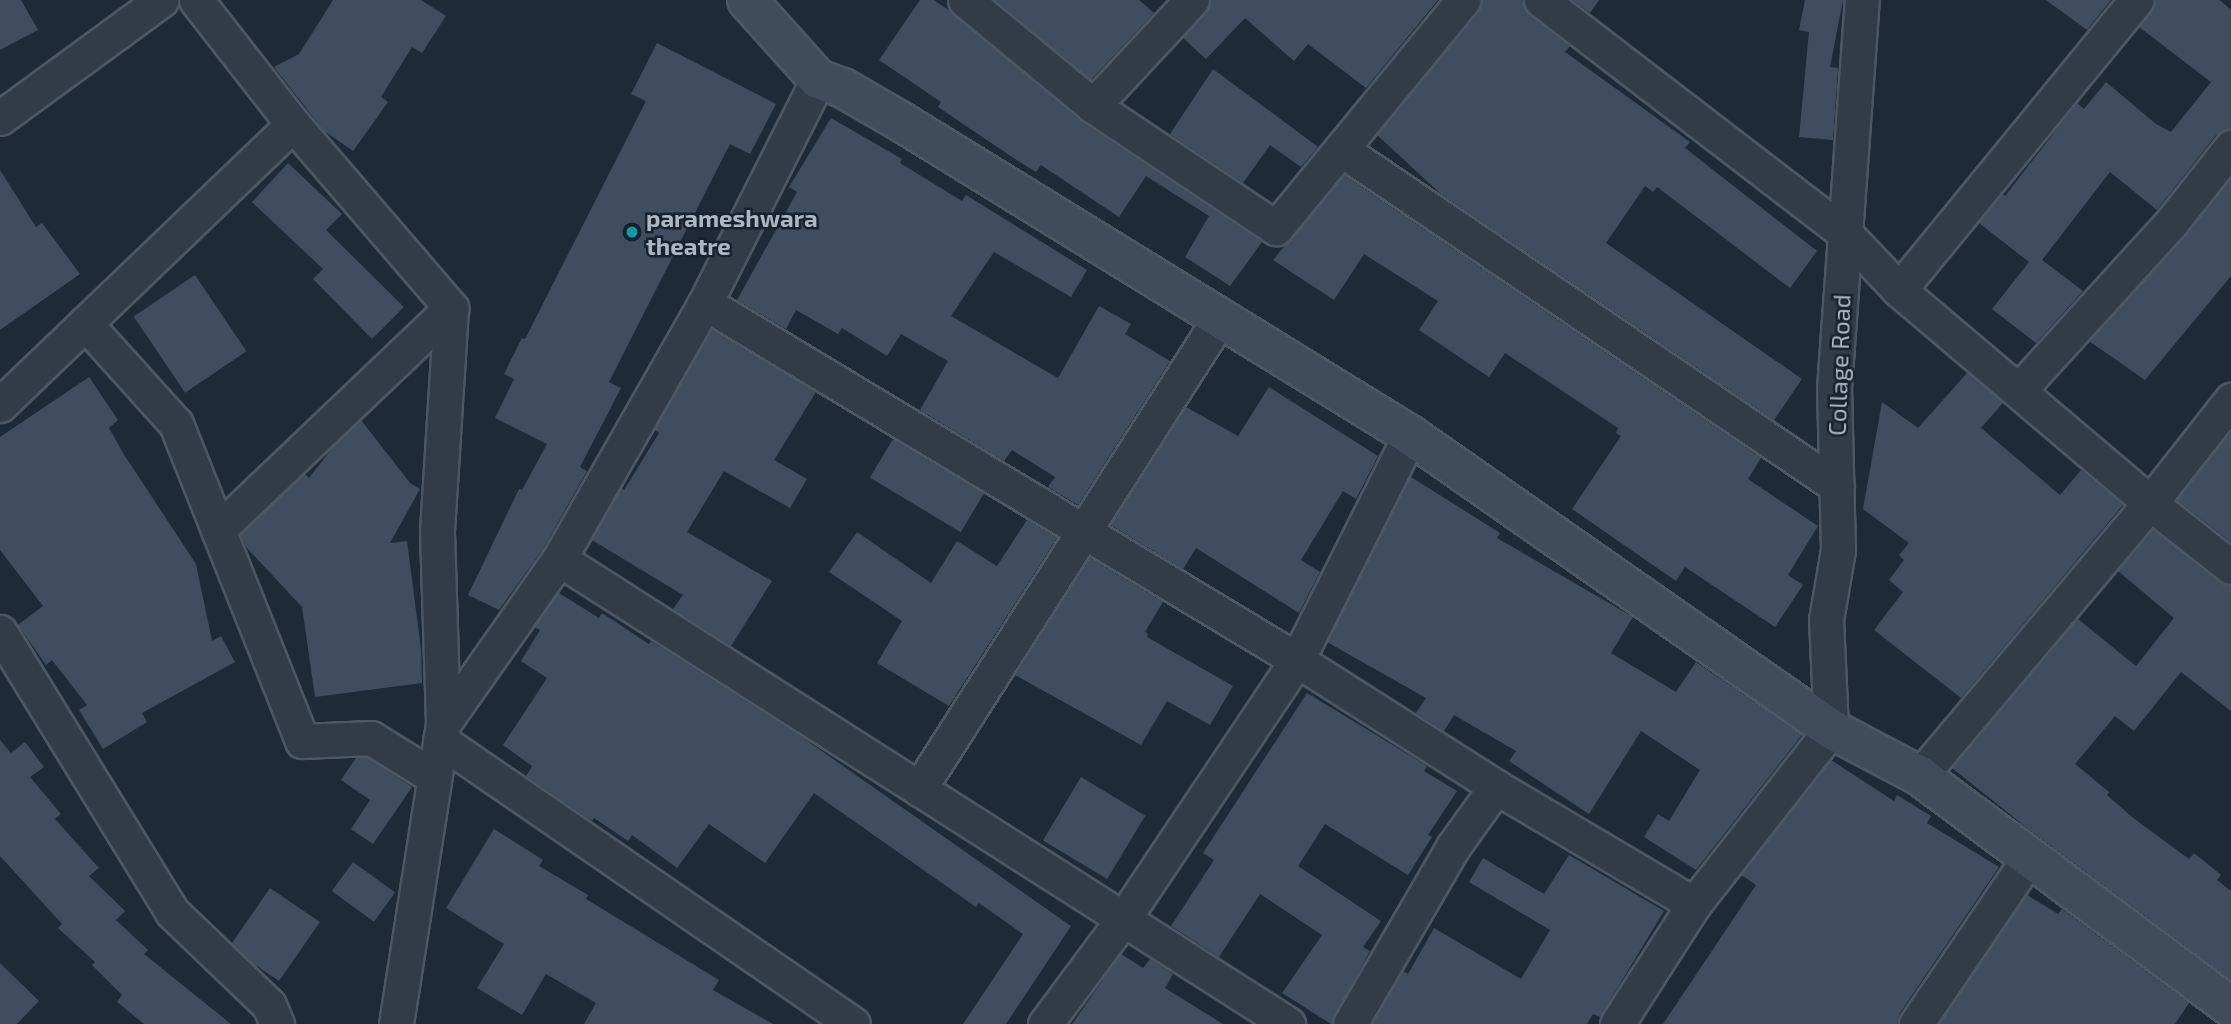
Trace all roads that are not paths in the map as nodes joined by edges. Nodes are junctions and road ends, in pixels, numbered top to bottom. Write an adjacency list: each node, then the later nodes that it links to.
1 (161, 0): 12 (street)
2 (196, 0): 13 (street)
3 (965, 0): 11 (street)
4 (1192, 0): 11 (street)
5 (1463, 0): 15 (street)
6 (1541, 0): 16 (street)
7 (1862, 0): 16 (street, Collage Road)
8 (2136, 0): 17 (street)
9 (761, 5): 10 (main road)
10 (818, 79): 18 (street); 20 (main road)
11 (1093, 106): 15 (street)
12 (0, 118)
13 (293, 124): 19 (street); 21 (street)
14 (2231, 148): 22 (street)
15 (1342, 150): 26 (street)
16 (1847, 235): 17 (street); 26 (street, Collage Road)
17 (1899, 290): 22 (street)
18 (705, 303): 29 (street); 30 (street)
19 (450, 308): 28 (street); 35 (street)
20 (1220, 318): 25 (main road); 29 (street)
21 (85, 324): 24 (street); 28 (street)
22 (2019, 390): 27 (street)
23 (2231, 400): 27 (street)
24 (0, 405)
25 (1410, 435): 33 (street); 34 (main road)
26 (1837, 486): 34 (street, Collage Road)
27 (2151, 502): 31 (street); 36 (street)
28 (218, 530): 37 (street)
29 (1083, 532): 33 (street); 39 (street)
30 (559, 559): 35 (street); 39 (street)
31 (2231, 567)
32 (1, 638): 44 (street)
33 (1297, 660): 38 (street); 42 (street)
34 (1831, 729): 36 (main road); 41 (street)
35 (442, 732): 37 (street); 46 (street)
36 (1920, 776): 40 (main road)
37 (435, 777): 45 (street)
38 (1496, 787): 41 (street); 49 (street)
39 (919, 789): 42 (street)
40 (2028, 859): 43 (main road); 51 (street)
41 (1694, 904): 50 (street)
42 (1124, 918): 47 (street); 48 (street)
43 (2231, 1007)
44 (277, 1024)
45 (396, 1024)
46 (853, 1024)
47 (1045, 1024)
48 (1288, 1024)
49 (1350, 1024)
50 (1617, 1024)
51 (1916, 1024)

